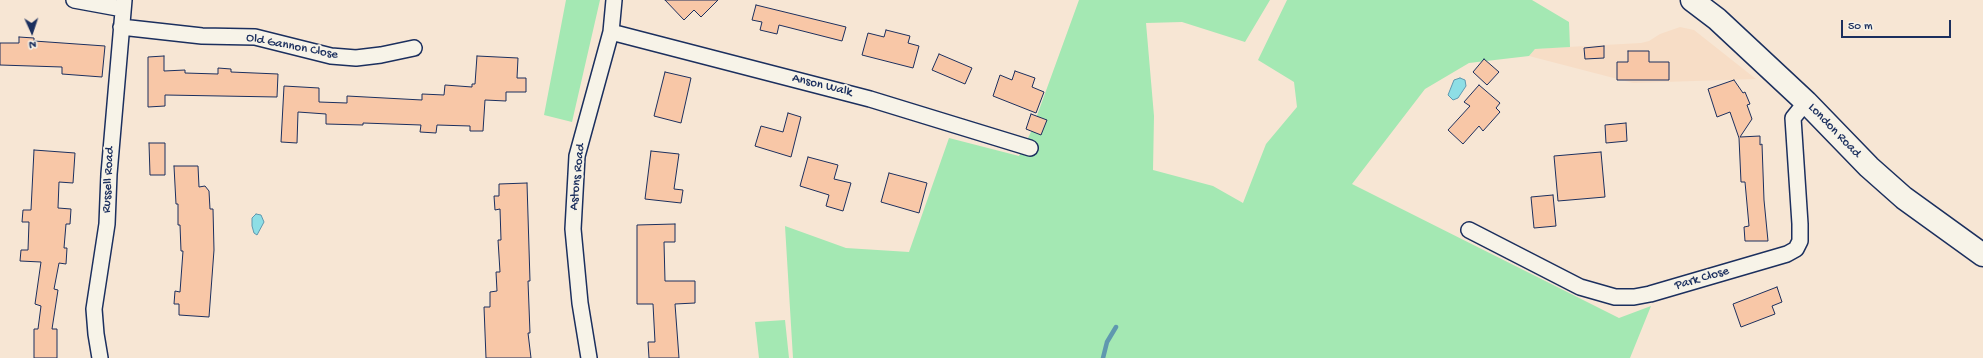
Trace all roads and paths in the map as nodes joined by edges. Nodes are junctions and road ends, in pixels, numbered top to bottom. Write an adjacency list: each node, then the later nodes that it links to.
1 (74, 0): 4 (street)
2 (614, 0): 6 (street, Astons Road)
3 (1692, 0): 8 (main road, London Road)
4 (123, 4): 5 (street, Russell Road)
5 (121, 27): 7 (street, Old Gannon Close); 12 (street, Russell Road)
6 (611, 32): 9 (street, Anson Walk); 13 (street, Astons Road)
7 (414, 48)
8 (1806, 102): 10 (street, Park Close); 11 (main road, London Road)
9 (1030, 148)
10 (1469, 230)
11 (1983, 255)
12 (100, 358)
13 (589, 358)

